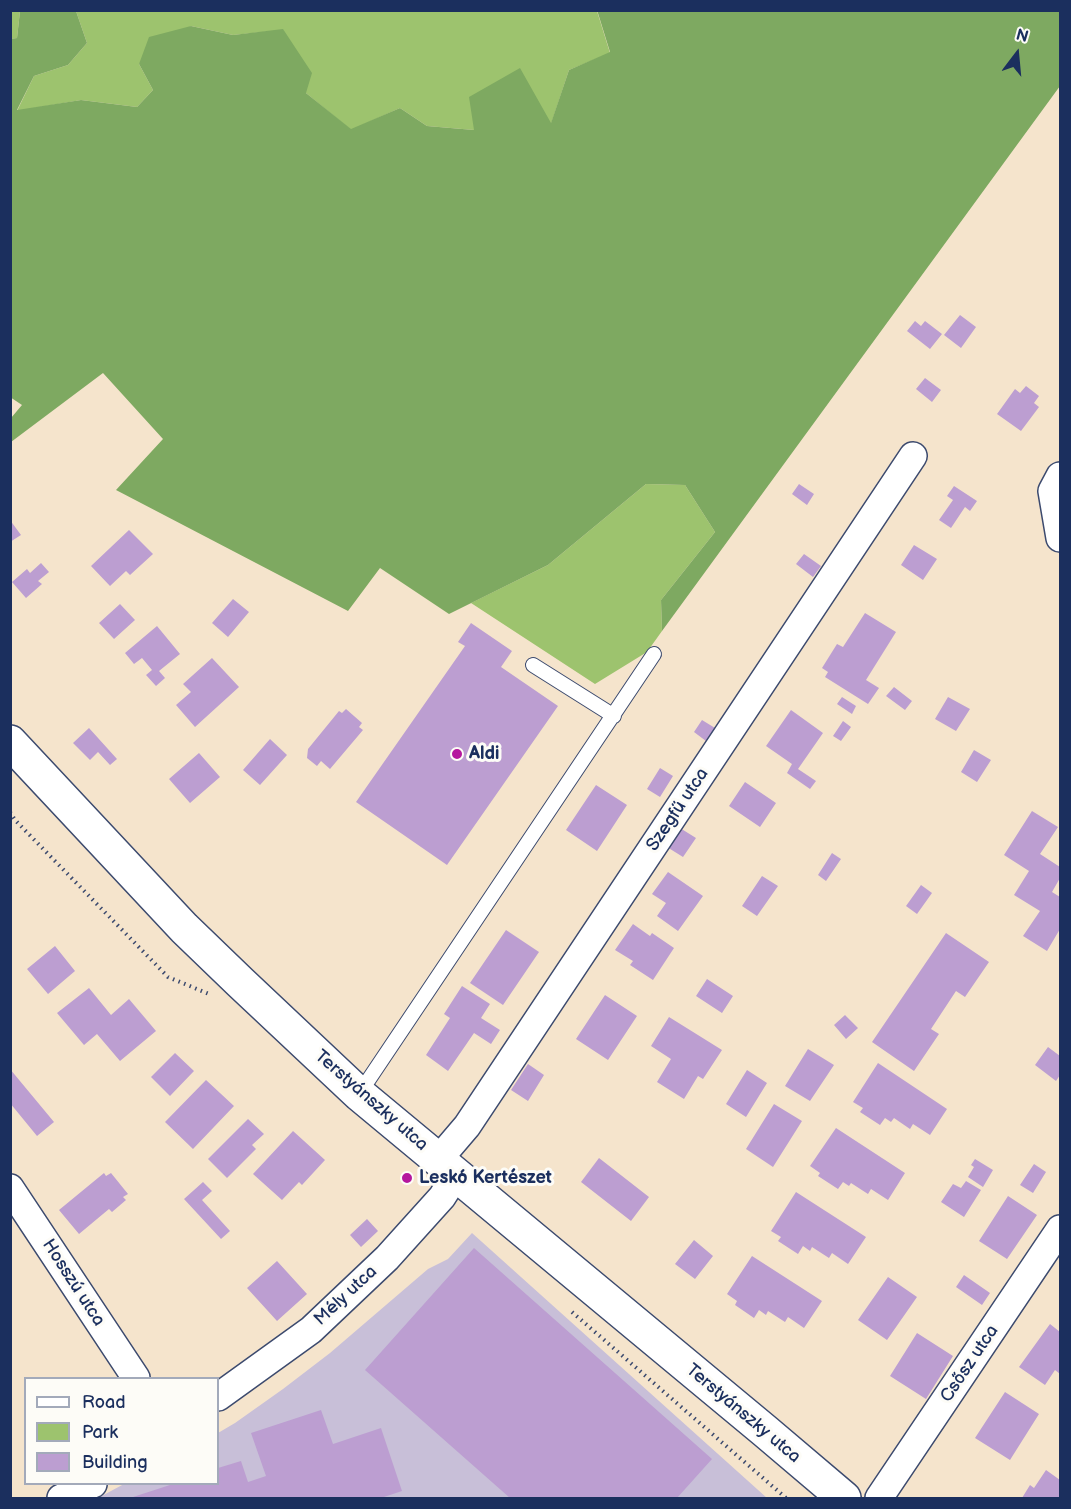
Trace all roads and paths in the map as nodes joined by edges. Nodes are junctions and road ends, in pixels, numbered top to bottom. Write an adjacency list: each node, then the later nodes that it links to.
1 (913, 456): 11 (street, Szegfű utca)
2 (1060, 476): 3 (street)
3 (1060, 538)
4 (654, 654): 6 (lane)
5 (533, 665): 6 (lane)
6 (614, 716): 10 (lane)
7 (10, 742): 9 (main road, Terstyánszky utca)
8 (10, 812): 9 (path)
9 (240, 982): 10 (main road, Terstyánszky utca)
10 (359, 1094): 11 (main road, Terstyánszky utca)
11 (447, 1168): 16 (street, Mély utca); 20 (main road, Terstyánszky utca)
12 (10, 1188): 15 (street, Hosszú utca)
13 (1060, 1228): 21 (street, Csősz utca)
14 (572, 1312): 19 (path)
15 (135, 1377)
16 (219, 1396)
17 (91, 1485): 18 (street)
18 (61, 1498)
19 (786, 1498)
20 (844, 1498)
21 (879, 1498)

